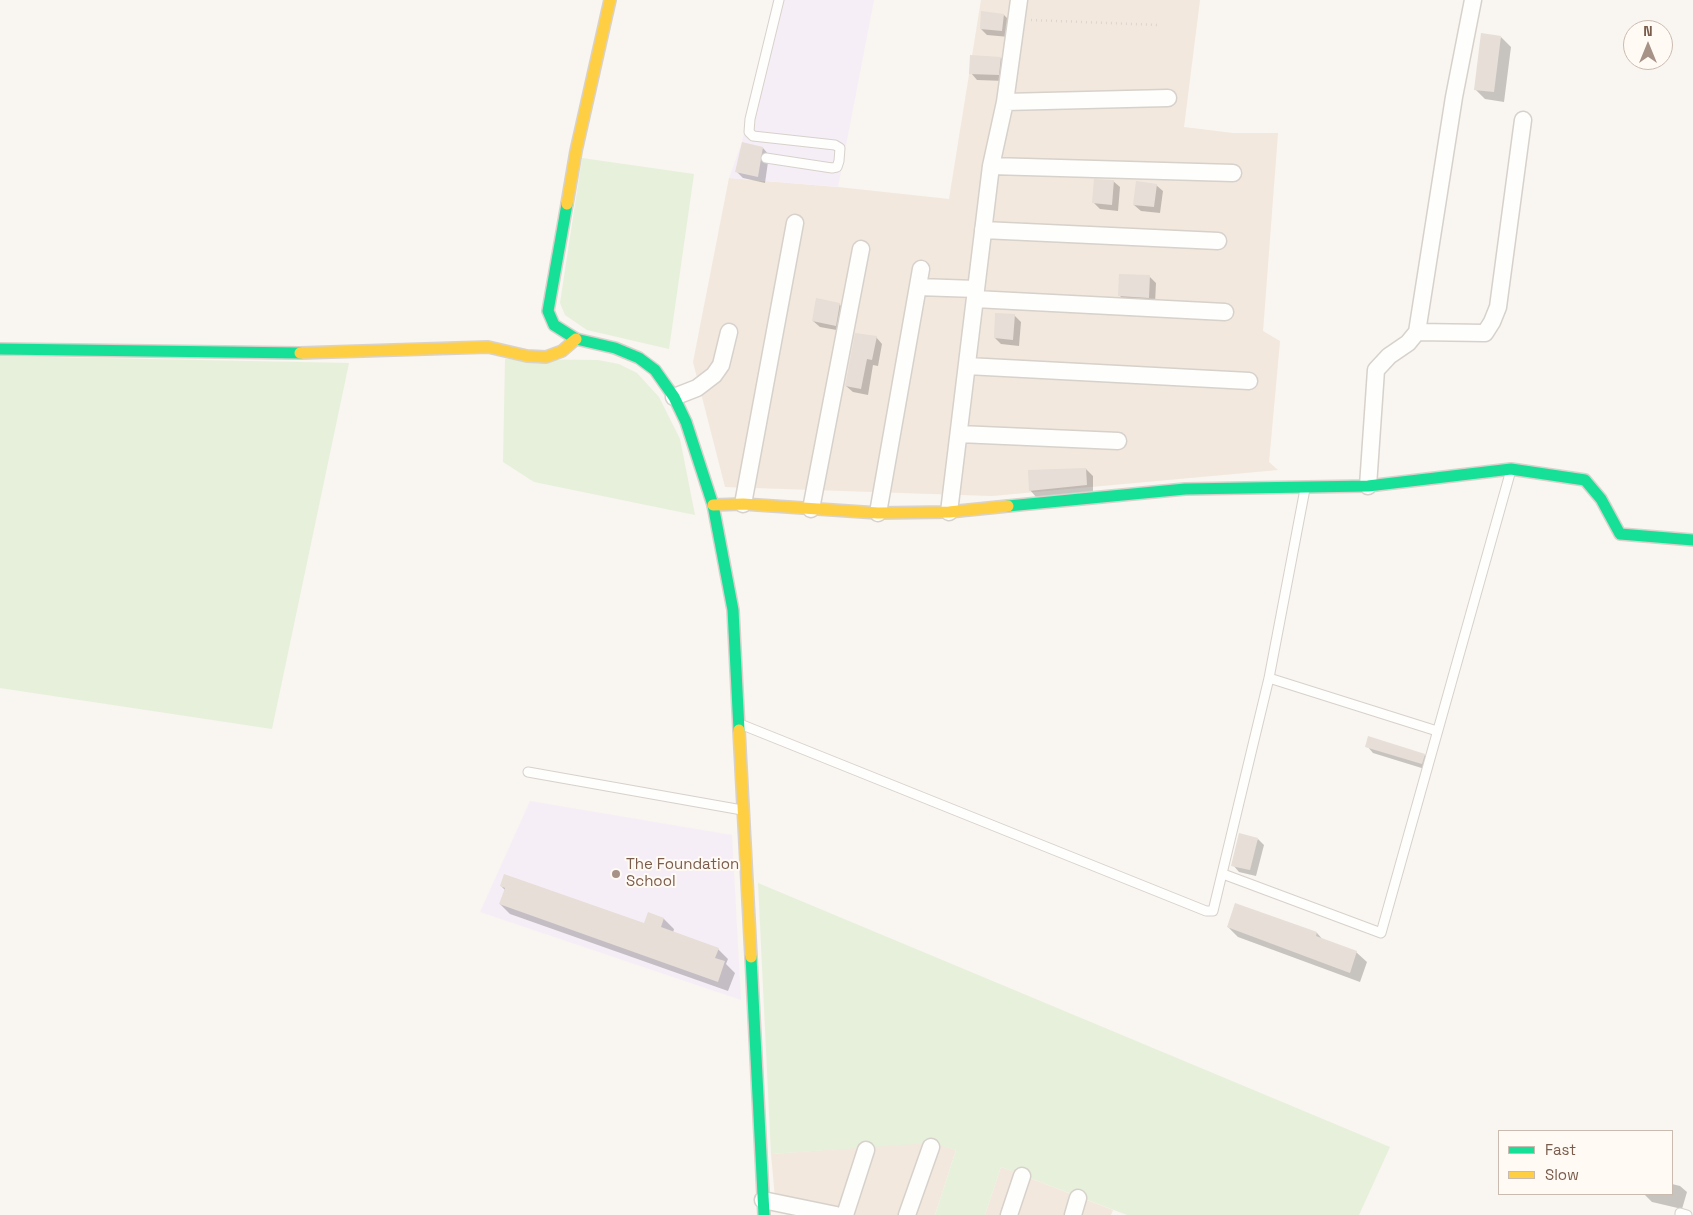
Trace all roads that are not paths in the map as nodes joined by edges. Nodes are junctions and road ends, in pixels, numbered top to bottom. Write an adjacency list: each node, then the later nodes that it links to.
1 (610, 0): 21 (street)
2 (779, 0): 8 (lane)
3 (1019, 0): 6 (street)
4 (1474, 0): 20 (street)
5 (1168, 98): 6 (street)
6 (1005, 102): 9 (street)
7 (1523, 120): 20 (street)
8 (766, 158)
9 (991, 166): 10 (street); 12 (street)
10 (1233, 173)
11 (795, 223): 32 (street)
12 (983, 230): 13 (street); 17 (street)
13 (1218, 241)
14 (861, 249): 33 (street)
15 (921, 269): 16 (street)
16 (918, 287): 17 (street); 34 (street)
17 (976, 294): 18 (street); 23 (street)
18 (1225, 312)
19 (729, 332): 25 (street)
20 (1417, 332): 29 (street)
21 (576, 339): 22 (street); 25 (street)
22 (0, 349)
23 (967, 366): 24 (street); 26 (street)
24 (1249, 381)
25 (674, 397): 31 (street)
26 (959, 434): 27 (street); 35 (street)
27 (1118, 441)
28 (1511, 469): 29 (street); 36 (street); 39 (lane)
29 (1368, 486): 30 (street)
30 (1304, 488): 35 (street); 37 (lane)
31 (713, 504): 32 (street); 38 (street)
32 (743, 504): 33 (street)
33 (811, 508): 34 (street)
34 (878, 512): 35 (street)
35 (949, 512)
36 (1693, 540)
37 (1269, 678): 39 (lane); 42 (lane)
38 (738, 723): 41 (street); 42 (lane)
39 (1438, 731): 42 (lane)
40 (528, 772): 41 (lane)
41 (743, 810): 47 (street)
42 (1223, 874)
43 (931, 1147): 50 (street)
44 (866, 1150): 49 (street)
45 (1022, 1176): 51 (street)
46 (1078, 1198): 52 (street)
47 (763, 1207): 48 (street)
48 (836, 1215)
49 (845, 1215)
50 (907, 1215)
51 (1009, 1215)
52 (1073, 1215)
53 (1680, 1215): 54 (lane)
54 (1687, 1215)

